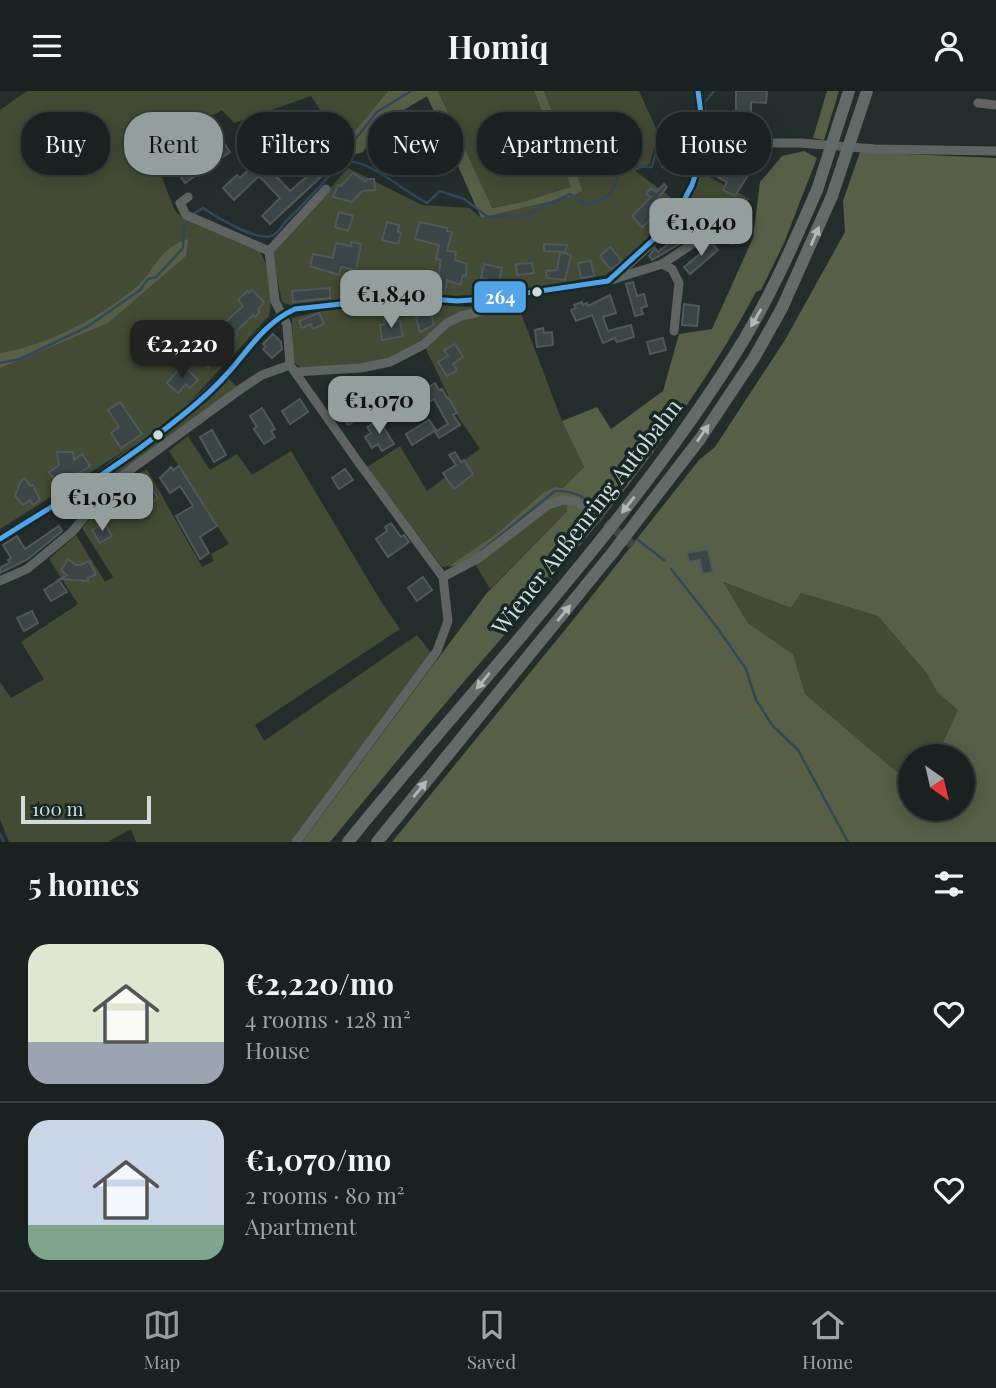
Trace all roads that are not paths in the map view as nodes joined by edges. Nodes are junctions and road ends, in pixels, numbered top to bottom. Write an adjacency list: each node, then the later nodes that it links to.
1 (698, 91): 6 (street)
2 (849, 91): 27 (highway, Wiener Außenring Autobahn, one-way to 27, bridge)
3 (867, 91): 28 (highway, Wiener Außenring Autobahn, one-way to 3, bridge)
4 (978, 103): 5 (street)
5 (996, 105)
6 (701, 112)
7 (771, 143): 8 (street)
8 (996, 151)
9 (696, 175): 15 (street)
10 (326, 190): 13 (street)
11 (188, 197): 13 (street)
12 (709, 233): 14 (street)
13 (269, 251): 17 (street)
14 (658, 266): 15 (street); 18 (street)
15 (608, 281): 17 (street)
16 (514, 304): 19 (street)
17 (282, 315): 19 (street); 21 (street)
18 (674, 331)
19 (292, 368): 20 (street); 24 (street)
20 (115, 481): 21 (street); 25 (street)
21 (89, 483): 23 (street)
22 (595, 515): 24 (street)
23 (0, 539)
24 (443, 577): 26 (street)
25 (0, 581)
26 (296, 842)
27 (348, 842)
28 (377, 842)

